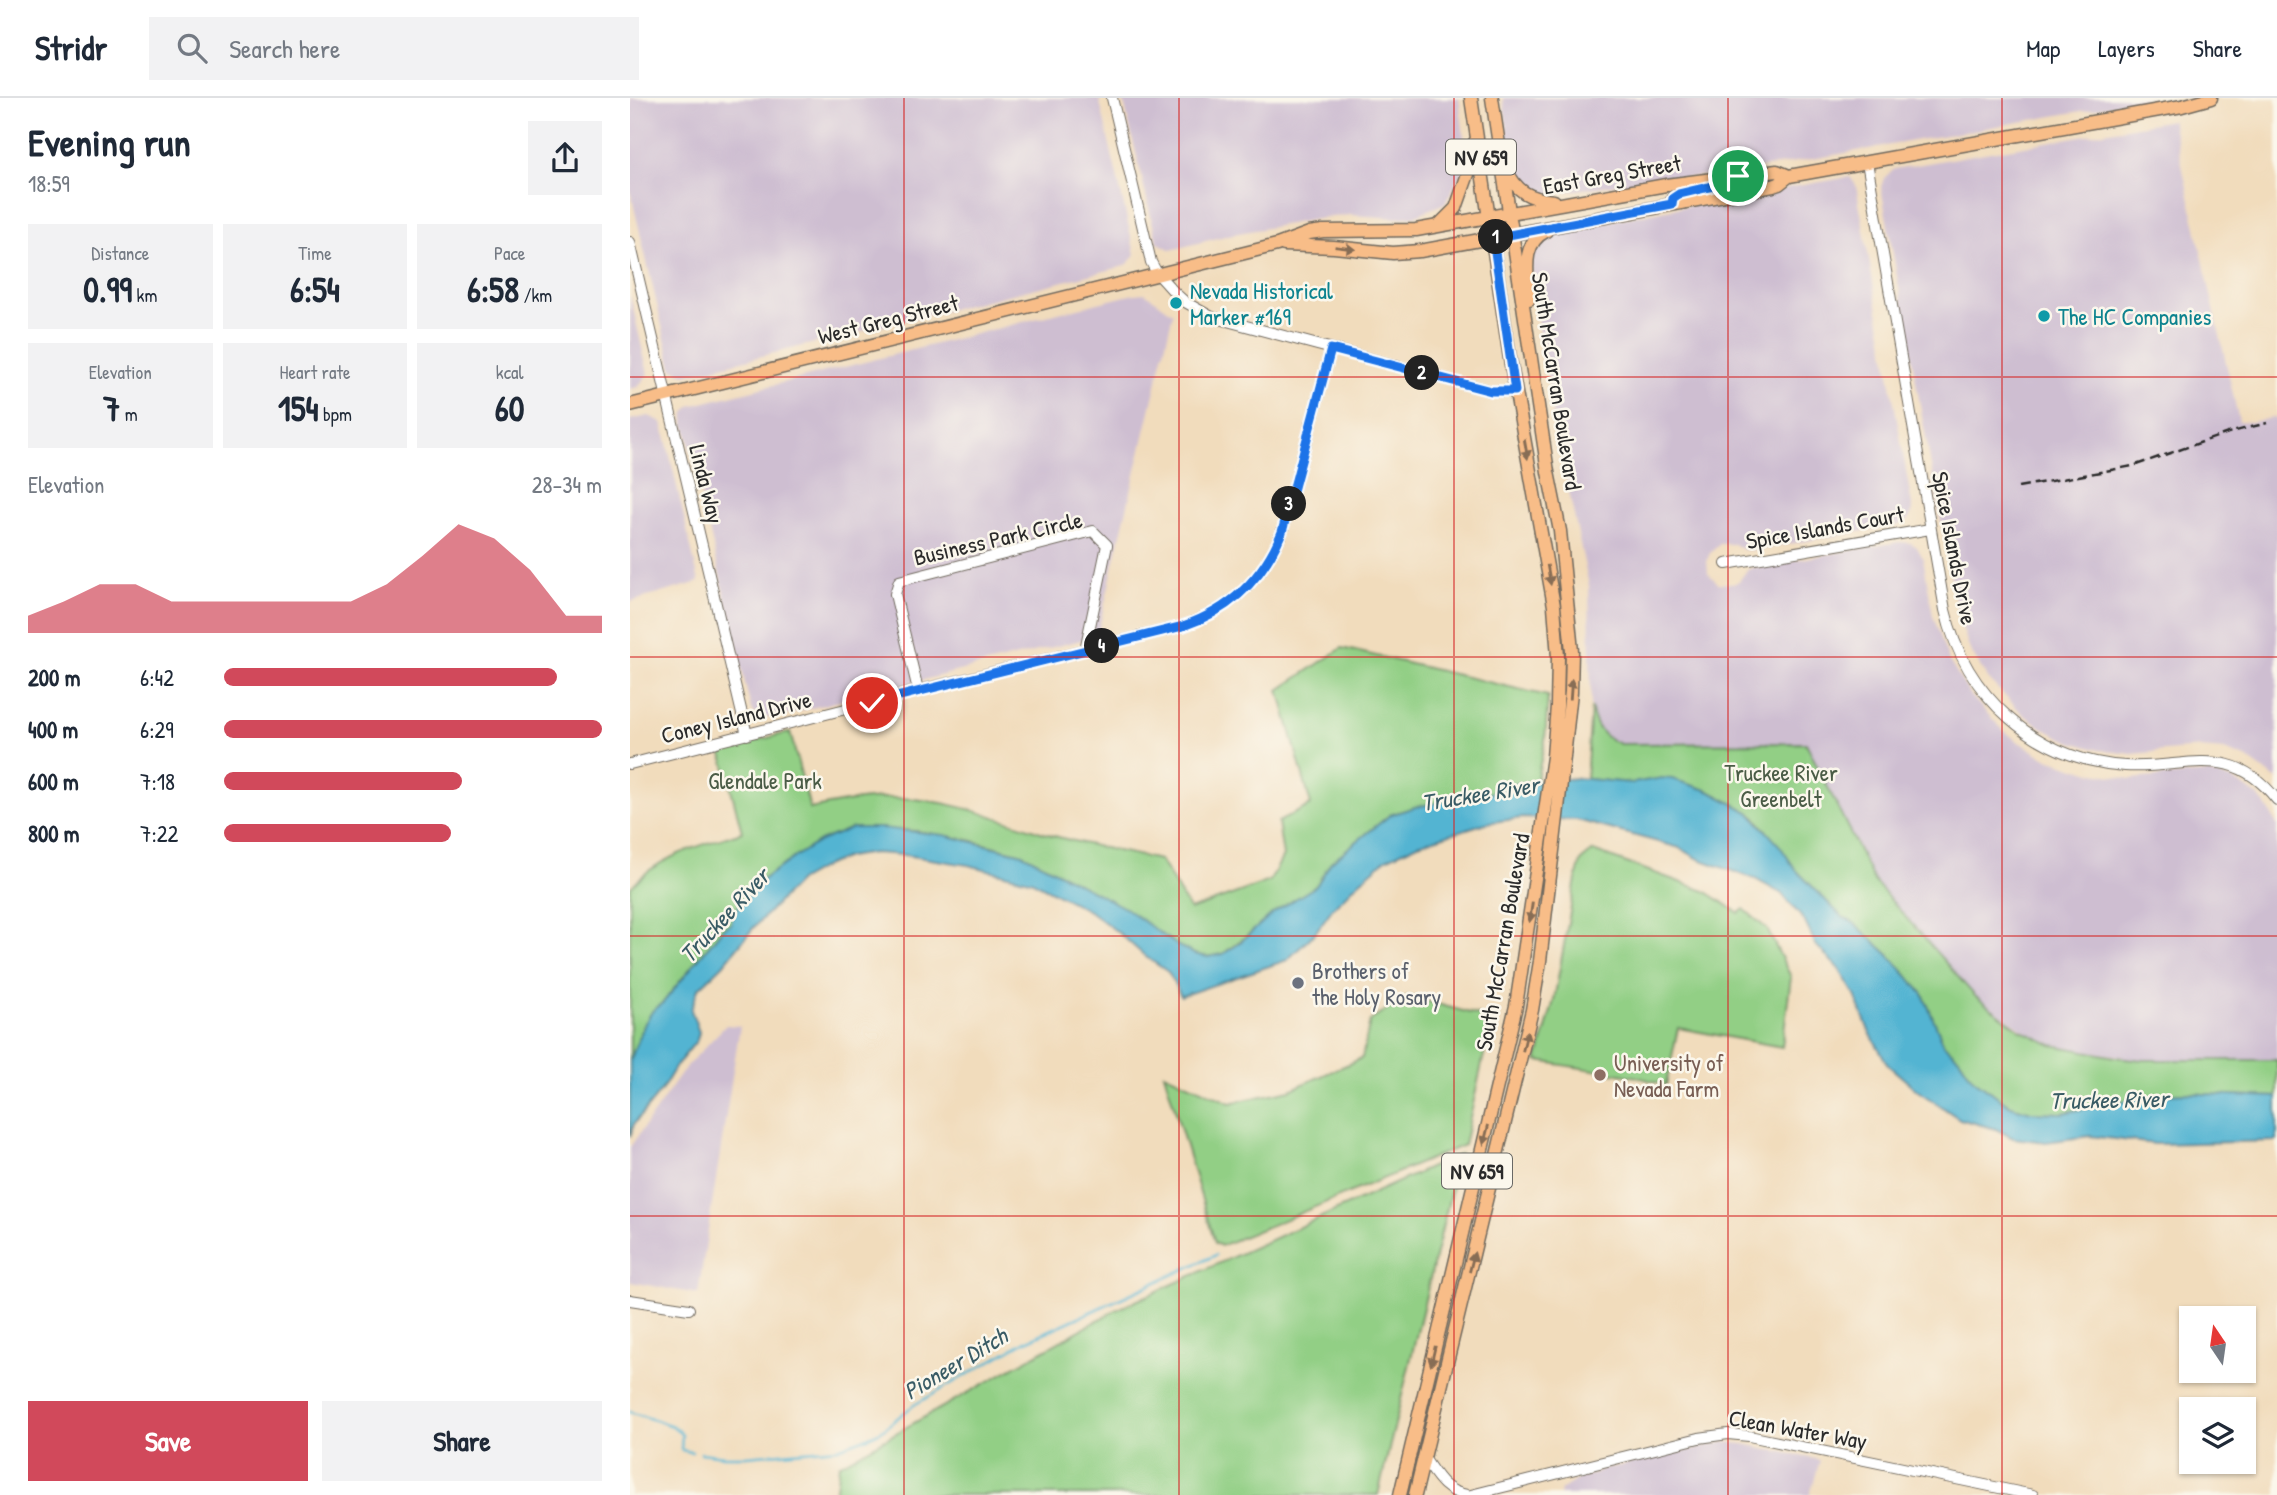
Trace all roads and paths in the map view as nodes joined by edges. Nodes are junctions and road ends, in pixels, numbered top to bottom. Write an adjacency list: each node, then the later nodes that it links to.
1 (1112, 98): 20 (street)
2 (1471, 98): 5 (main road, South McCarran Boulevard / NV 659)
3 (1492, 98): 6 (main road, South McCarran Boulevard / NV 659)
4 (2211, 98): 7 (main road, East Greg Street)
5 (1477, 131): 13 (main road, South McCarran Boulevard / NV 659); 15 (main road)
6 (1500, 154): 10 (main road); 12 (main road, South McCarran Boulevard / NV 659)
7 (1867, 162): 9 (main road, East Greg Street); 26 (street, Spice Islands Drive)
8 (1738, 176): 9 (main road, East Greg Street); 10 (main road, East Greg Street); 11 (main road)
9 (1789, 176): 11 (main road, East Greg Street)
10 (1568, 202): 12 (main road, East Greg Street)
11 (1672, 204): 14 (main road, East Greg Street)
12 (1509, 212): 13 (main road, East Greg Street); 16 (main road, South McCarran Boulevard / NV 659)
13 (1490, 216): 15 (main road, East Greg Street); 17 (main road, South McCarran Boulevard / NV 659)
14 (1572, 223): 16 (main road, East Greg Street); 22 (main road)
15 (1438, 226): 19 (main road, East Greg Street)
16 (1513, 234): 17 (main road, East Greg Street); 22 (main road, South McCarran Boulevard / NV 659)
17 (1493, 238): 19 (main road, East Greg Street, one-way to 17); 23 (main road, South McCarran Boulevard / NV 659)
18 (630, 242): 24 (street, Linda Way)
19 (1277, 245): 20 (main road, East Greg Street)
20 (1157, 273): 21 (street); 24 (main road, West Greg Street)
21 (1331, 349): 23 (street); 28 (street, Coney Island Drive)
22 (1532, 369): 31 (main road, South McCarran Boulevard / NV 659, one-way to 22)
23 (1515, 391): 31 (main road, South McCarran Boulevard / NV 659, one-way to 31)
24 (665, 397): 25 (main road, West Greg Street); 30 (street, Linda Way)
25 (630, 405)
26 (1930, 529): 27 (street, Spice Islands Court); 33 (street, Spice Islands Drive)
27 (1726, 564)
28 (1085, 650): 29 (street, Coney Island Drive); 29 (street, Business Park Circle)
29 (919, 690): 30 (street, Coney Island Drive)
30 (747, 735): 32 (street, Coney Island Drive)
31 (1558, 757): 34 (main road, South McCarran Boulevard / NV 659)
32 (630, 764)
33 (2277, 800)
34 (1547, 845): 35 (main road, South McCarran Boulevard / NV 659, one-way to 35); 36 (main road, South McCarran Boulevard / NV 659, one-way to 34)
35 (1503, 1062): 36 (main road); 40 (main road, South McCarran Boulevard / NV 659, one-way to 40)
36 (1519, 1066): 39 (main road, South McCarran Boulevard / NV 659, one-way to 36)
37 (630, 1300): 38 (street)
38 (690, 1308)
39 (1424, 1458): 41 (main road, South McCarran Boulevard / NV 659); 42 (street, Clean Water Way)
40 (1400, 1495)
41 (1415, 1495)
42 (1472, 1495): 43 (street, Clean Water Way)
43 (2033, 1495)

